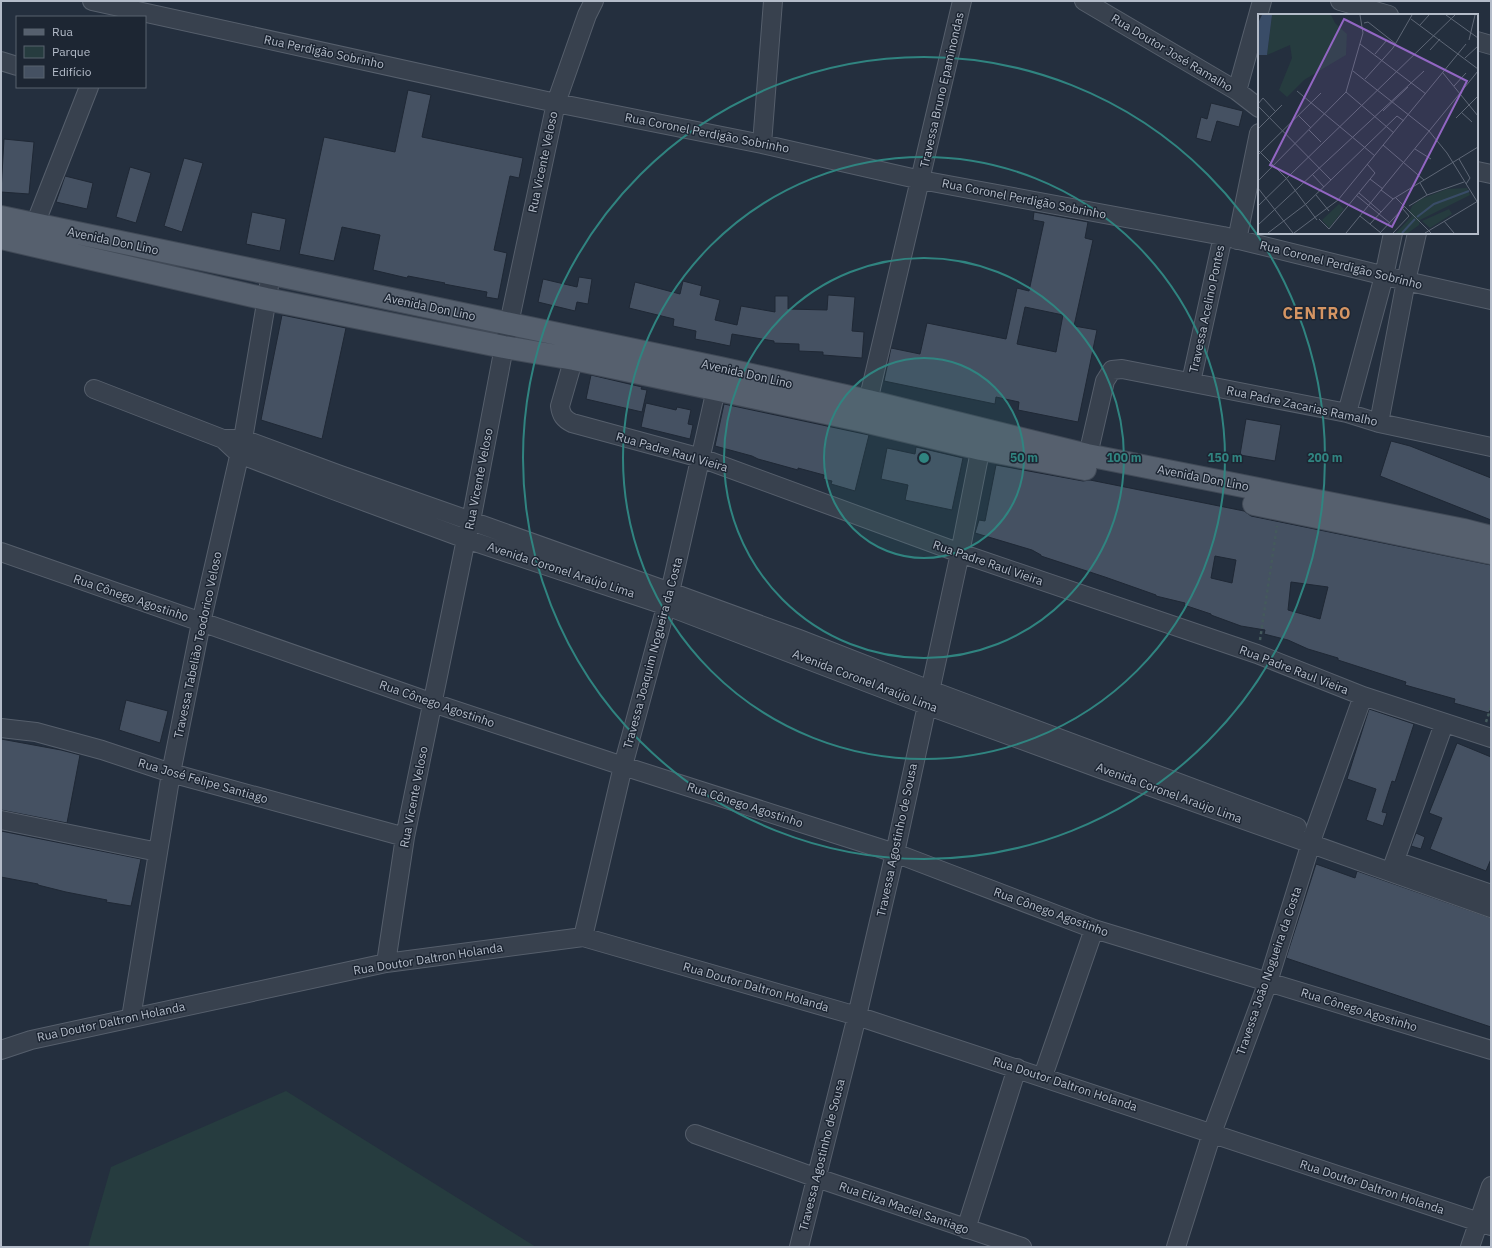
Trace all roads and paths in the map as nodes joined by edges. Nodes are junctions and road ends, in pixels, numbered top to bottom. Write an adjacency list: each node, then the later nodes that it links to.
1 (92, 1): 8 (street, Rua Perdigão Sobrinho)
2 (594, 1): 18 (street, Rua Vicente Veloso)
3 (773, 1): 21 (street)
4 (962, 1): 24 (street, Travessa Bruno Epaminondas)
5 (1084, 1): 17 (street, Rua Doutor José Ramalho)
6 (1262, 1): 9 (street)
7 (1340, 1): 10 (street)
8 (121, 8): 18 (street, Rua Perdigão Sobrinho)
9 (1258, 14)
10 (1386, 14)
11 (1258, 15): 17 (street)
12 (1478, 41): 13 (street)
13 (1491, 45)
14 (1, 61): 15 (street)
15 (16, 66)
16 (89, 88): 26 (street)
17 (1237, 91): 19 (street, Rua Doutor José Ramalho)
18 (556, 103): 21 (street, Rua Coronel Perdigão Sobrinho); 40 (street, Rua Vicente Veloso)
19 (1258, 107)
20 (1258, 137): 30 (street, Travessa Acelino Pontes)
21 (762, 144): 24 (street, Rua Coronel Perdigão Sobrinho)
22 (1478, 171): 23 (street)
23 (1491, 174)
24 (921, 180): 30 (street, Rua Coronel Perdigão Sobrinho); 47 (street, Travessa Bruno Epaminondas)
25 (1, 217): 26 (main road, Avenida Don Lino)
26 (31, 234): 29 (main road, Avenida Don Lino); 31 (main road, Avenida Don Lino); 32 (main road, Avenida Don Lino)
27 (1393, 234): 34 (street)
28 (1417, 234): 35 (street)
29 (1, 238)
30 (1230, 238): 34 (street, Rua Coronel Perdigão Sobrinho); 44 (street, Travessa Acelino Pontes)
31 (156, 250): 32 (main road); 33 (main road, Avenida Don Lino)
32 (151, 272): 37 (main road, Avenida Don Lino)
33 (271, 274): 36 (main road, Avenida Don Lino); 37 (street, Travessa Tabelião Teodorico Veloso)
34 (1384, 276): 35 (street, Rua Coronel Perdigão Sobrinho); 48 (street)
35 (1406, 281): 38 (street, Rua Coronel Perdigão Sobrinho); 49 (street)
36 (386, 298): 39 (main road); 40 (main road, Avenida Don Lino)
37 (266, 299): 39 (main road, Avenida Don Lino); 51 (street, Travessa Tabelião Teodorico Veloso)
38 (1491, 300)
39 (382, 322): 41 (main road, Avenida Don Lino)
40 (510, 324): 41 (street, Rua Vicente Veloso); 42 (main road, Avenida Don Lino)
41 (504, 347): 42 (main road, Avenida Don Lino); 57 (street, Rua Vicente Veloso)
42 (577, 349): 43 (main road, Avenida Don Lino); 46 (main road, Avenida Don Lino); 53 (street, Rua Padre Raul Vieira)
43 (720, 368): 46 (street, Travessa Joaquim Nogueira da Costa); 47 (main road, Avenida Don Lino)
44 (1191, 382): 48 (street, Rua Padre Zacarias Ramalho); 54 (street, Rua Padre Zacarias Ramalho)
45 (94, 389): 51 (street)
46 (717, 389): 47 (main road, Avenida Don Lino); 53 (street, Travessa Joaquim Nogueira da Costa)
47 (866, 411): 50 (main road, Avenida Don Lino)
48 (1347, 414): 49 (street, Rua Padre Zacarias Ramalho)
49 (1379, 422): 52 (street, Rua Padre Zacarias Ramalho)
50 (983, 439): 54 (main road, Avenida Don Lino); 61 (street, Travessa Agostinho de Sousa)
51 (241, 446): 55 (street, Avenida Coronel Araújo Lima); 65 (street, Travessa Tabelião Teodorico Veloso)
52 (1491, 447)
53 (701, 458): 61 (street, Rua Padre Raul Vieira); 64 (street, Travessa Joaquim Nogueira da Costa)
54 (1086, 462): 56 (main road, Avenida Don Lino); 58 (main road, Avenida Don Lino)
55 (338, 483): 57 (street, Avenida Coronel Araújo Lima); 59 (street, Avenida Coronel Araújo Lima)
56 (1279, 509): 62 (main road, Avenida Don Lino); 66 (path)
57 (471, 521): 59 (street, Rua Vicente Veloso); 63 (street, Avenida Coronel Araújo Lima)
58 (1491, 537)
59 (466, 539): 63 (street, Avenida Coronel Araújo Lima); 69 (street, Rua Vicente Veloso)
60 (1, 552): 65 (street, Rua Cônego Agostinho)
61 (960, 553): 66 (street, Rua Padre Raul Vieira); 68 (street, Travessa Agostinho de Sousa)
62 (1491, 553)
63 (571, 565): 64 (street, Avenida Coronel Araújo Lima)
64 (668, 599): 68 (street, Avenida Coronel Araújo Lima); 73 (street, Travessa Joaquim Nogueira da Costa)
65 (201, 622): 69 (street, Rua Cônego Agostinho); 74 (street, Travessa Tabelião Teodorico Veloso)
66 (1257, 654): 67 (street, Rua Padre Raul Vieira)
67 (1363, 696): 70 (street, Rua Padre Raul Vieira); 77 (street, Travessa João Nogueira da Costa)
68 (928, 697): 77 (street, Avenida Coronel Araújo Lima); 79 (street, Travessa Agostinho de Sousa)
69 (433, 703): 73 (street, Rua Cônego Agostinho); 76 (street, Rua Vicente Veloso)
70 (1444, 724): 72 (street, Rua Padre Raul Vieira); 80 (street)
71 (1, 728): 74 (street, Rua José Felipe Santiago)
72 (1491, 738)
73 (622, 766): 79 (street, Rua Cônego Agostinho); 84 (street, Travessa Joaquim Nogueira da Costa)
74 (171, 773): 76 (street, Rua José Felipe Santiago); 78 (street, Travessa Tabelião Teodorico Veloso)
75 (1, 820): 78 (street)
76 (405, 837): 85 (street, Rua Vicente Veloso)
77 (1312, 838): 80 (street, Avenida Coronel Araújo Lima); 86 (street, Travessa João Nogueira da Costa)
78 (158, 852): 88 (street, Travessa Tabelião Teodorico Veloso)
79 (895, 853): 83 (street, Rua Cônego Agostinho); 87 (street, Travessa Agostinho de Sousa)
80 (1392, 866): 81 (street, Avenida Coronel Araújo Lima); 82 (street, Avenida Coronel Araújo Lima)
81 (1491, 894)
82 (1491, 908)
83 (1094, 929): 86 (street, Rua Cônego Agostinho); 92 (street)
84 (583, 937): 85 (street, Rua Doutor Daltron Holanda); 87 (street, Rua Doutor Daltron Holanda)
85 (386, 963): 88 (street, Rua Doutor Daltron Holanda)
86 (1268, 982): 90 (street, Rua Cônego Agostinho); 93 (street, Travessa João Nogueira da Costa)
87 (857, 1016): 91 (street, Rua Doutor Daltron Holanda); 95 (street, Travessa Agostinho de Sousa)
88 (131, 1018): 89 (street, Rua Doutor Daltron Holanda)
89 (1, 1050)
90 (1491, 1050)
91 (1017, 1068): 92 (street, Rua Doutor Daltron Holanda); 98 (street)
92 (1043, 1076): 93 (street, Rua Doutor Daltron Holanda)
93 (1212, 1133): 97 (street, Rua Doutor Daltron Holanda); 101 (street, Travessa João Nogueira da Costa)
94 (695, 1134): 95 (street, Rua Eliza Maciel Santiago)
95 (817, 1178): 98 (street, Rua Eliza Maciel Santiago); 99 (street, Travessa Agostinho de Sousa)
96 (1491, 1186): 97 (street)
97 (1485, 1224): 102 (street)
98 (966, 1229): 100 (street, Rua Eliza Maciel Santiago)
99 (800, 1247)
100 (1022, 1247)
101 (1176, 1247)
102 (1470, 1247)

